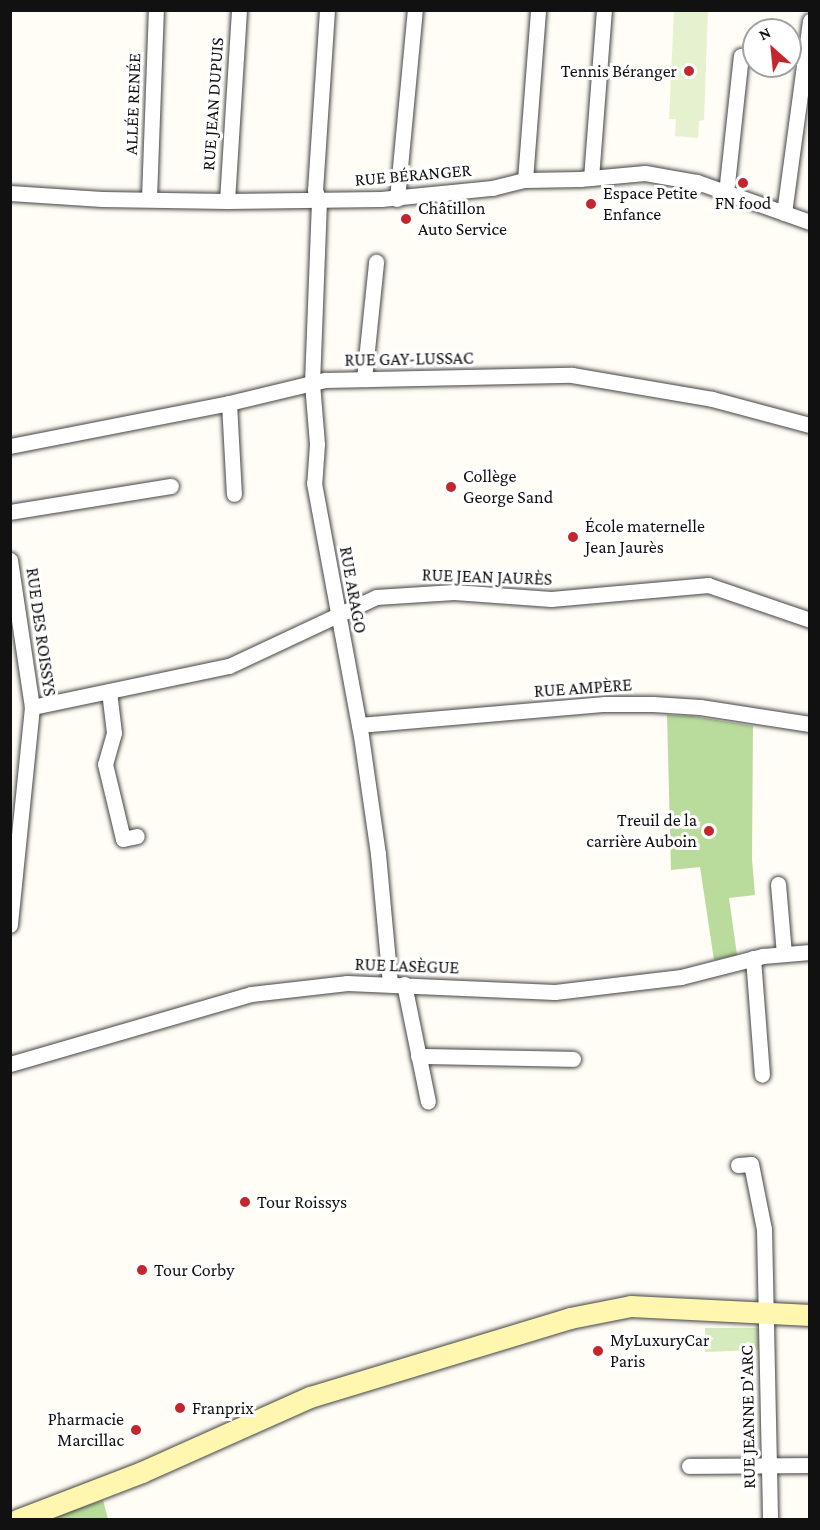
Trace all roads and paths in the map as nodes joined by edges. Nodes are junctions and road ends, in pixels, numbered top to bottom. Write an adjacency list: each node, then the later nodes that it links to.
1 (156, 10): 13 (street, ALLÉE RENÉE)
2 (239, 10): 15 (street, RUE JEAN DUPUIS)
3 (327, 10): 16 (street, RUE ARAGO)
4 (415, 10): 14 (street)
5 (538, 10): 10 (street)
6 (604, 10): 9 (street)
7 (810, 21): 17 (street)
8 (741, 56): 12 (street)
9 (591, 178): 10 (street, RUE BÉRANGER); 12 (street, RUE BÉRANGER)
10 (525, 180): 14 (street, RUE BÉRANGER)
11 (10, 193): 13 (street, RUE BÉRANGER)
12 (726, 193): 17 (street, RUE BÉRANGER)
13 (149, 198): 15 (street, RUE BÉRANGER)
14 (397, 199): 16 (street, RUE BÉRANGER)
15 (227, 201): 16 (street, RUE BÉRANGER)
16 (319, 201): 21 (street, RUE ARAGO)
17 (784, 213): 18 (street, RUE BÉRANGER)
18 (810, 222)
19 (376, 262): 20 (street)
20 (364, 379): 21 (street, RUE GAY-LUSSAC); 23 (street, RUE GAY-LUSSAC)
21 (312, 383): 22 (street, RUE GAY-LUSSAC); 29 (street, RUE ARAGO)
22 (229, 403): 24 (street, RUE GAY-LUSSAC); 26 (street)
23 (810, 425)
24 (10, 446)
25 (171, 486): 27 (street)
26 (234, 494)
27 (10, 512)
28 (10, 560): 32 (street, RUE DES ROISSYS)
29 (338, 615): 30 (street, RUE JEAN JAURÈS); 31 (street, RUE JEAN JAURÈS); 34 (street, RUE ARAGO)
30 (810, 620)
31 (109, 691): 32 (street, RUE JEAN JAURÈS); 37 (street)
32 (32, 707): 35 (street, RUE DES ROISSYS)
33 (810, 724): 34 (street, RUE AMPÈRE)
34 (359, 725): 43 (street, RUE ARAGO)
35 (26, 767): 36 (street); 39 (street, RUE DES ROISSYS)
36 (10, 770)
37 (137, 836)
38 (778, 884): 41 (street)
39 (10, 925)
40 (810, 952): 41 (street, RUE LASÈGUE)
41 (784, 954): 42 (street, RUE LASÈGUE)
42 (753, 958): 43 (street, RUE LASÈGUE); 47 (street)
43 (397, 984): 44 (street, RUE ARAGO); 46 (street, RUE LASÈGUE)
44 (418, 1056): 45 (street); 48 (street, RUE ARAGO)
45 (573, 1059)
46 (10, 1064)
47 (762, 1075)
48 (428, 1102)
49 (738, 1165): 50 (street, RUE JEANNE D'ARC)
50 (765, 1314): 51 (main road); 52 (street, RUE JEANNE D'ARC); 55 (main road)
51 (810, 1315)
52 (767, 1465): 53 (street); 54 (street); 56 (street, RUE JEANNE D'ARC)
53 (810, 1465)
54 (689, 1467)
55 (16, 1520)
56 (770, 1520)

